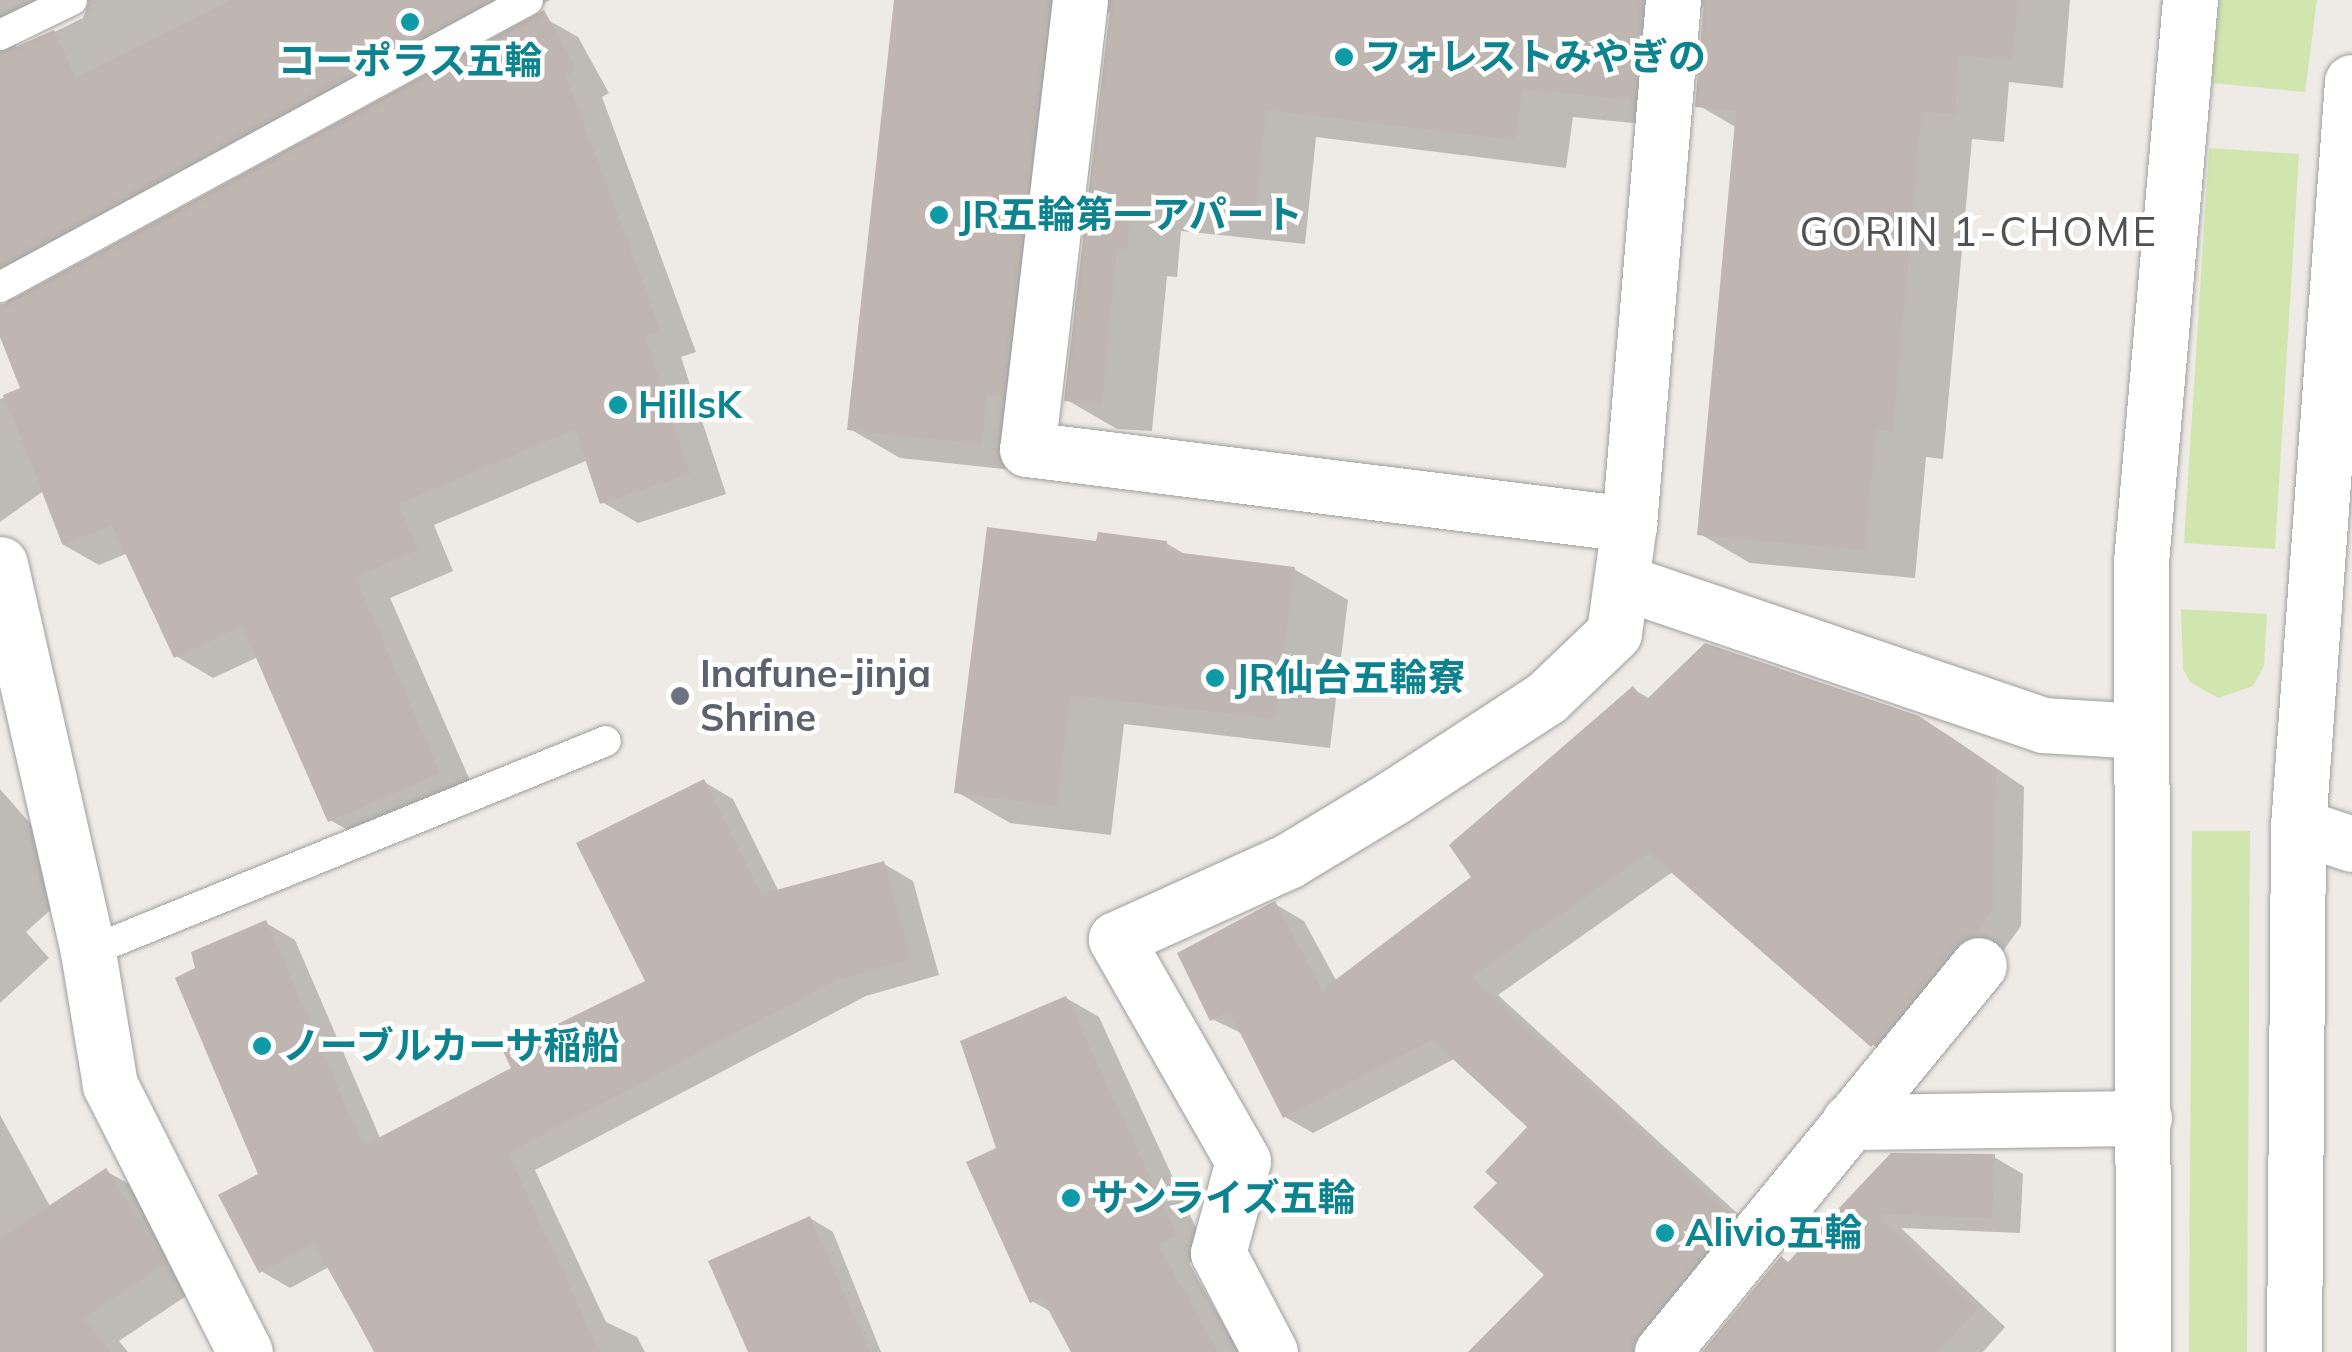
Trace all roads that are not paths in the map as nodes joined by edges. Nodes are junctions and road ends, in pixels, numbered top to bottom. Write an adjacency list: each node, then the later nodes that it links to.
1 (72, 0): 6 (lane)
2 (528, 0): 8 (lane)
3 (1080, 0): 9 (street)
4 (1673, 0): 9 (street)
5 (2190, 0): 12 (street)
6 (0, 34)
7 (2352, 82): 14 (street)
8 (0, 288)
9 (1630, 524): 11 (street)
10 (0, 564): 16 (street)
11 (1623, 582): 12 (street); 22 (street)
12 (2138, 730): 18 (street)
13 (606, 742): 16 (lane)
14 (2298, 826): 15 (street); 24 (street)
15 (2352, 844)
16 (88, 952): 21 (street)
17 (1980, 965): 19 (street)
18 (2144, 1118): 19 (street); 23 (street)
19 (1849, 1122): 20 (street)
20 (1679, 1345)
21 (244, 1352)
22 (1270, 1352)
23 (2144, 1352)
24 (2294, 1352)

